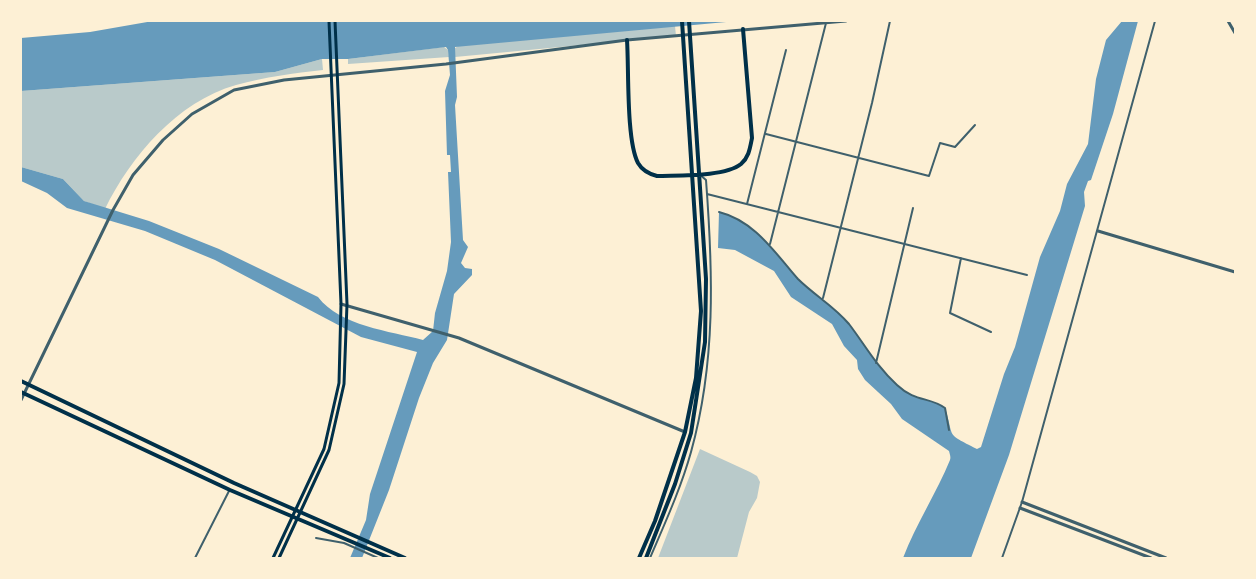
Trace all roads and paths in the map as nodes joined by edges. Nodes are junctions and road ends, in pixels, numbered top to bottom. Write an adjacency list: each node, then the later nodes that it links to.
1 (329, 21): 32 (main road)
2 (335, 21): 33 (main road)
3 (682, 21): 18 (main road)
4 (689, 21): 18 (main road)
5 (846, 21): 9 (street)
6 (890, 21): 17 (street)
7 (1155, 21): 25 (street)
8 (1228, 21): 11 (street)
9 (826, 23): 10 (street); 16 (street)
10 (743, 30): 12 (street); 18 (main road)
11 (1235, 33)
12 (627, 40): 18 (main road); 37 (street)
13 (786, 50): 15 (street)
14 (975, 125): 17 (street)
15 (766, 134): 16 (street); 20 (street)
16 (797, 142): 17 (street); 23 (street)
17 (859, 158): 24 (street)
18 (696, 173): 19 (street); 41 (main road); 42 (main road)
19 (707, 194): 20 (street); 42 (street)
20 (747, 204): 23 (street)
21 (913, 208): 27 (street)
22 (719, 212): 26 (street)
23 (778, 212): 24 (street); 26 (street)
24 (842, 227): 27 (street); 31 (street)
25 (1098, 231): 29 (street); 44 (street)
26 (769, 244): 31 (street)
27 (904, 244): 28 (street); 35 (street)
28 (961, 258): 30 (street); 34 (street)
29 (1235, 272)
30 (1027, 275)
31 (823, 299): 35 (street)
32 (341, 304): 33 (street); 46 (main road)
33 (347, 304): 41 (street); 46 (main road)
34 (991, 332)
35 (876, 363): 40 (street)
36 (21, 381): 37 (main road)
37 (29, 386): 38 (street); 46 (main road)
38 (23, 393): 39 (street); 43 (main road)
39 (21, 400)
40 (949, 430)
41 (685, 432): 42 (street); 56 (main road)
42 (693, 434): 57 (main road)
43 (230, 490): 47 (main road); 50 (street)
44 (1022, 502): 45 (street); 60 (street)
45 (1020, 508): 58 (street); 59 (street)
46 (299, 511): 47 (main road); 55 (main road)
47 (296, 518): 49 (main road); 51 (main road); 52 (main road)
48 (316, 538): 49 (street)
49 (370, 552): 53 (street); 54 (main road)
50 (195, 558)
51 (273, 558)
52 (279, 558)
53 (378, 558)
54 (390, 558)
55 (405, 558)
56 (639, 558)
57 (648, 558)
58 (1002, 558)
59 (1151, 558)
60 (1166, 558)

